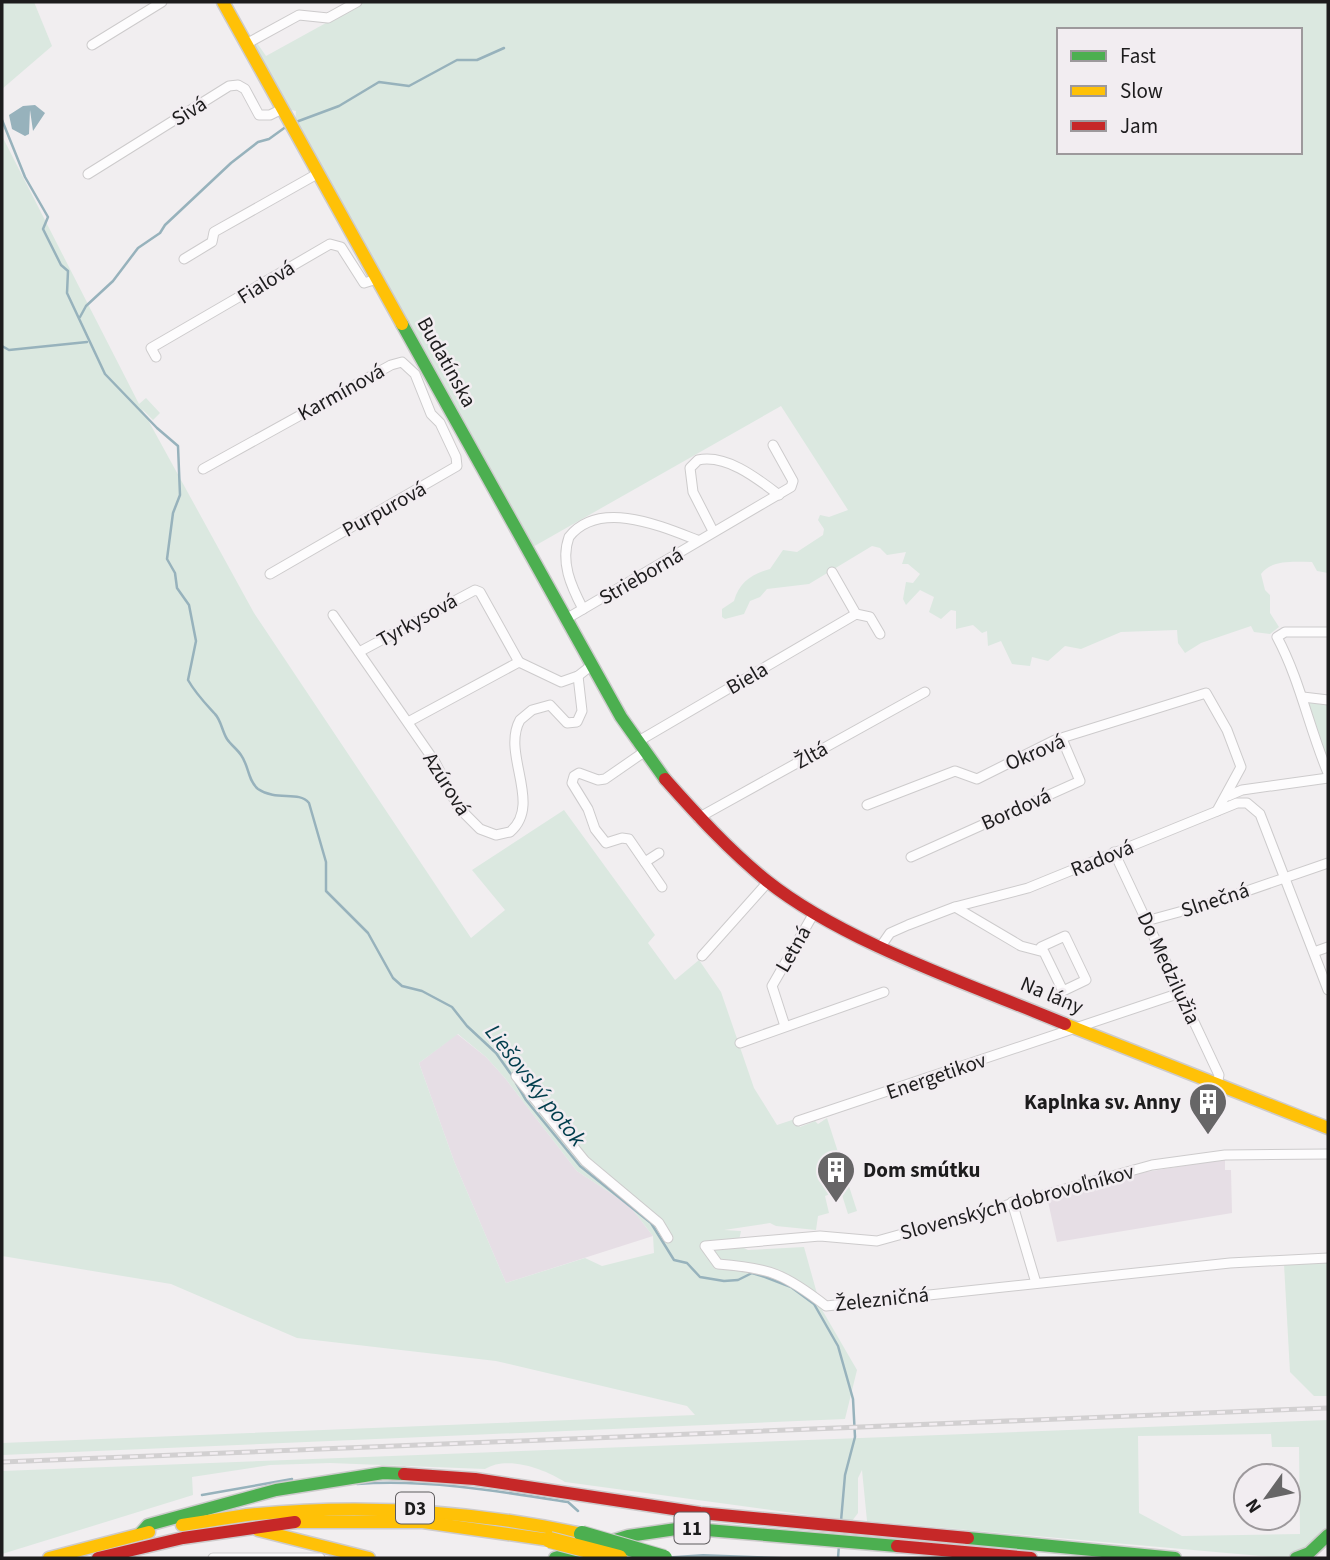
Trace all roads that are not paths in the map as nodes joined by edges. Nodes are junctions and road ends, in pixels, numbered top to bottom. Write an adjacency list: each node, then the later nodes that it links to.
1 (162, 2): 5 (street)
2 (223, 2): 4 (main road, Budatínska)
3 (357, 2): 4 (street)
4 (246, 44): 6 (main road, Budatínska)
5 (92, 45)
6 (288, 119): 7 (street, Sivá); 8 (main road, Budatínska)
7 (88, 174)
8 (317, 174): 9 (street); 10 (main road, Budatínska)
9 (184, 259)
10 (377, 279): 11 (street, Fialová); 12 (main road, Budatínska)
11 (156, 357)
12 (447, 420): 14 (street, Karmínová); 19 (street, Purpurová); 23 (main road, Budatínska)
13 (773, 445): 15 (street)
14 (203, 469)
15 (779, 495): 16 (street, Strieborná); 16 (street)
16 (713, 531): 17 (street, Strieborná)
17 (698, 540): 20 (street, Strieborná); 20 (street, Strieborná)
18 (832, 572): 21 (street)
19 (270, 574)
20 (583, 608): 23 (street, Strieborná)
21 (856, 614): 25 (street); 35 (street, Biela)
22 (333, 615): 26 (street, Tyrkysová)
23 (566, 619): 28 (main road, Budatínska)
24 (1328, 632): 31 (street)
25 (880, 634)
26 (359, 652): 27 (street, Tyrkysová); 33 (street, Tyrkysová)
27 (519, 662): 29 (street); 33 (street)
28 (592, 665): 29 (street); 35 (main road, Budatínska)
29 (578, 676): 33 (street, Azúrová)
30 (925, 692): 40 (street, Žltá)
31 (1303, 697): 32 (street); 36 (street)
32 (1328, 700)
33 (408, 722)
34 (1062, 739): 37 (street, Okrová); 38 (street, Okrová); 43 (street, Bordová)
35 (641, 747): 40 (main road, Na lány); 44 (street, Biela)
36 (1328, 775): 37 (street)
37 (1226, 797): 39 (street)
38 (867, 805)
39 (1217, 811): 41 (street, Radová); 46 (street, Radová)
40 (698, 818): 47 (main road, Na lány)
41 (1114, 852): 49 (street, Radová); 51 (street, Do Medzilužia)
42 (659, 853): 44 (street)
43 (911, 857)
44 (645, 862): 48 (street)
45 (1328, 863): 46 (street, Slnečná)
46 (1283, 877): 51 (street, Slnečná); 55 (street)
47 (768, 882): 50 (main road, Na lány); 56 (street)
48 (662, 887)
49 (955, 907): 52 (street, Radová); 54 (street)
50 (814, 913): 52 (main road, Na lány); 60 (street, Letná)
51 (1146, 921): 59 (street, Do Medzilužia)
52 (881, 946): 61 (main road, Na lány)
53 (1328, 947): 55 (street)
54 (1044, 952): 54 (street)
55 (1314, 952): 57 (street)
56 (702, 956)
57 (1328, 990)
58 (884, 992): 60 (street)
59 (1180, 993): 61 (street, Energetikov); 64 (street, Do Medzilužia)
60 (785, 1026): 62 (street)
61 (1073, 1027): 64 (main road, Na lány); 65 (street, Energetikov)
62 (740, 1043)
63 (516, 1076): 69 (street)
64 (1217, 1085): 66 (main road, Na lány)
65 (799, 1121)
66 (1328, 1128)
67 (1328, 1154): 68 (street, Slovenských dobrovoľníkov)
68 (1012, 1202): 70 (street, Slovenských dobrovoľníkov); 72 (street)
69 (668, 1238)
70 (705, 1247): 72 (street, Železničná)
71 (1328, 1258): 72 (street, Železničná)
72 (1036, 1283)
73 (248, 1521): 74 (main road, D3); 78 (main road); 81 (main road); 83 (main road, D3, bridge); 84 (main road, D3, bridge)
74 (140, 1534): 75 (main road, 11); 77 (main road)
75 (840, 1534): 82 (main road, 11); 85 (main road, 11); 86 (main road, 11)
76 (1328, 1535): 87 (main road)
77 (48, 1558)
78 (98, 1558)
79 (213, 1558): 80 (street)
80 (320, 1558)
81 (369, 1558)
82 (555, 1558)
83 (619, 1558)
84 (664, 1558)
85 (1031, 1558)
86 (1175, 1558)
87 (1296, 1558)

